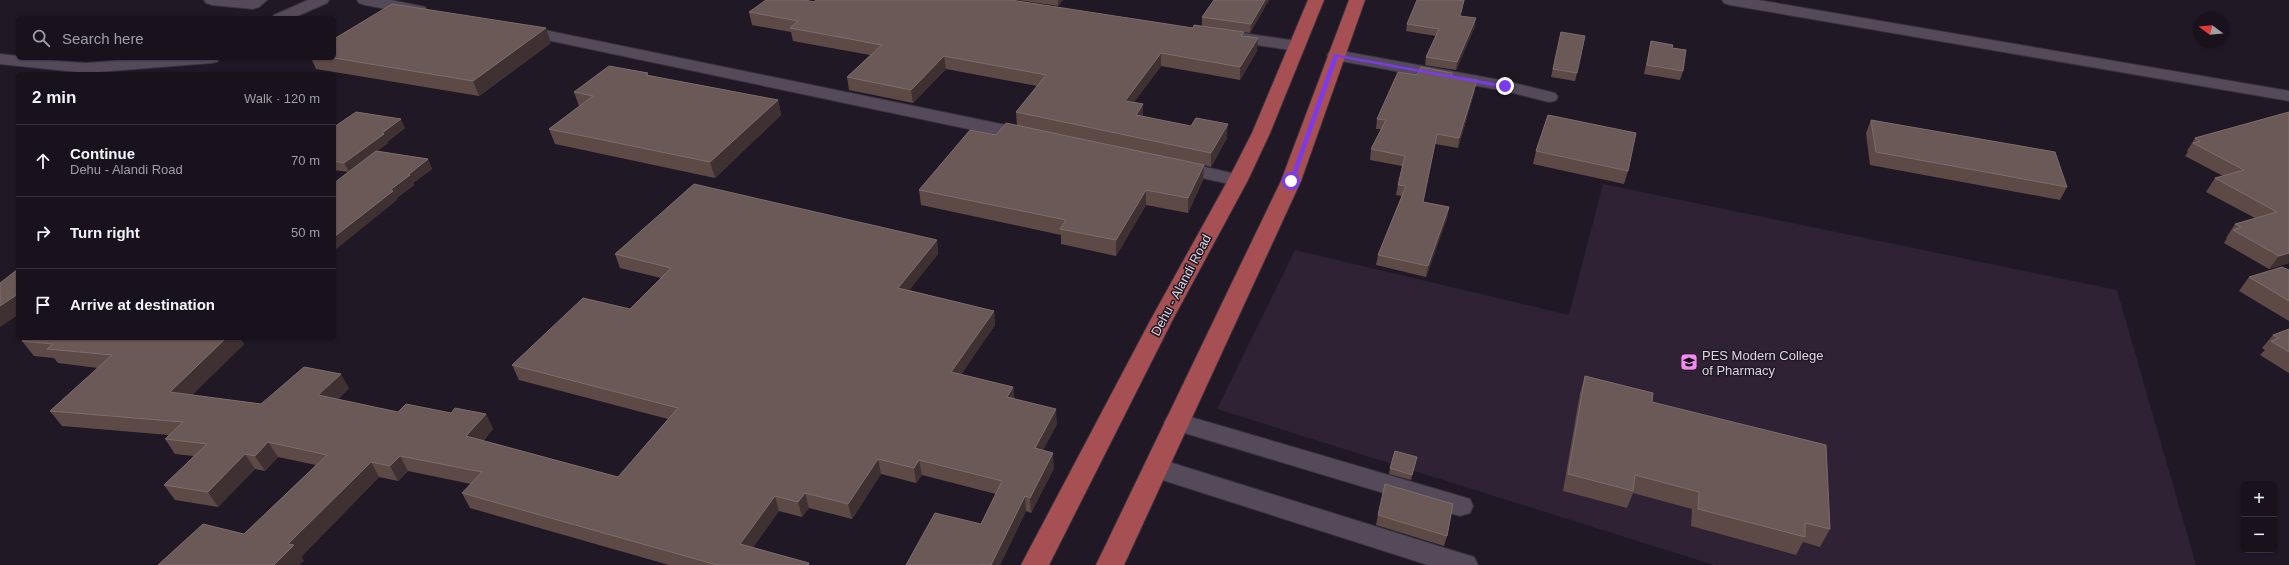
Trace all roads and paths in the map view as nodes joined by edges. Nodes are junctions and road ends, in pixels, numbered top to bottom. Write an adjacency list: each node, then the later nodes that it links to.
1 (212, 0): 2 (street)
2 (259, 0)
3 (321, 0): 10 (street)
4 (365, 0): 9 (street)
5 (1316, 0): 13 (main road, Dehu - Alandi Road)
6 (1357, 0): 14 (main road)
7 (1730, 0): 18 (street)
8 (1780, 0): 17 (street)
9 (435, 14)
10 (285, 16)
11 (505, 27): 20 (street)
12 (1210, 34): 13 (street)
13 (1297, 46): 22 (main road, Dehu - Alandi Road)
14 (1336, 55): 19 (street); 23 (main road)
15 (0, 59): 16 (street)
16 (186, 60)
17 (2289, 86)
18 (2289, 96)
19 (1549, 97)
20 (1048, 140)
21 (1157, 163): 22 (street)
22 (1238, 180): 26 (main road, Dehu - Alandi Road)
23 (1177, 422): 24 (main road); 25 (street)
24 (1156, 468): 27 (main road); 28 (street)
25 (1460, 506)
26 (1035, 565)
27 (1110, 565)
28 (1464, 565)

